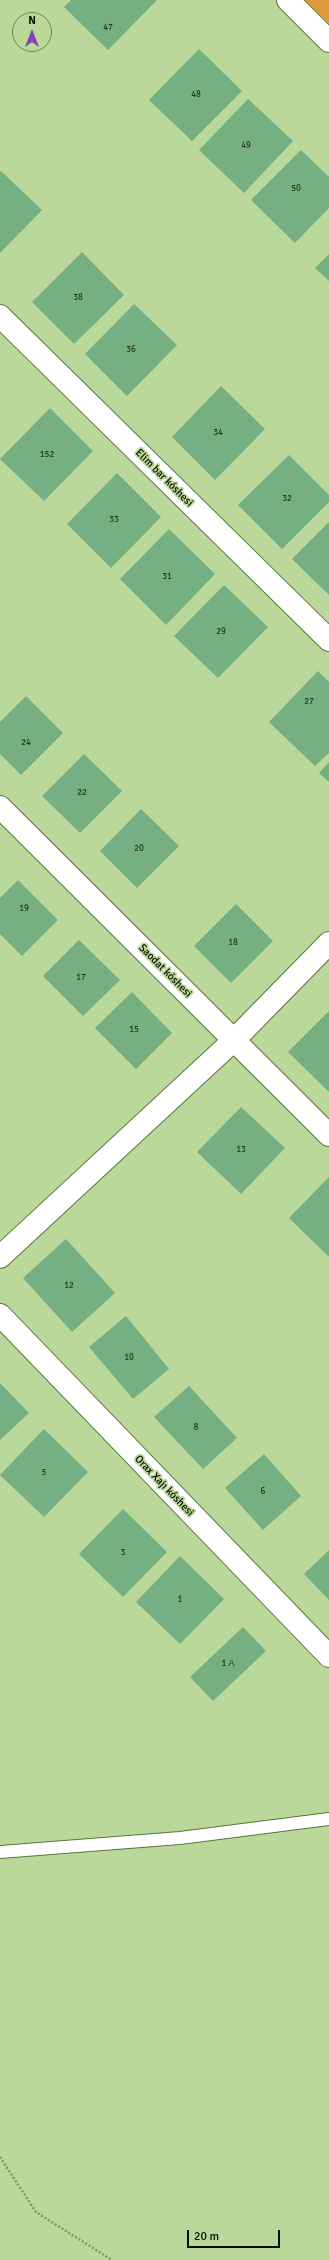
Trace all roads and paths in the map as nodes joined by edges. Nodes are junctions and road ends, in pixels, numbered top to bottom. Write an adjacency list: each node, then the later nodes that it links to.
1 (288, 0): 2 (street)
2 (329, 41)
3 (0, 316): 4 (street, Elim bar kóshesi)
4 (329, 640)
5 (0, 807): 7 (street, Saodat kóshesi)
6 (329, 943): 7 (street)
7 (234, 1040): 8 (street, Saodat kóshesi); 9 (street)
8 (329, 1135)
9 (0, 1257)
10 (0, 1315): 11 (street, Orax Xajı kóshesi)
11 (329, 1656)
12 (329, 1819): 13 (lane)
13 (0, 1852)
14 (0, 2157): 15 (path)
15 (112, 2260)

